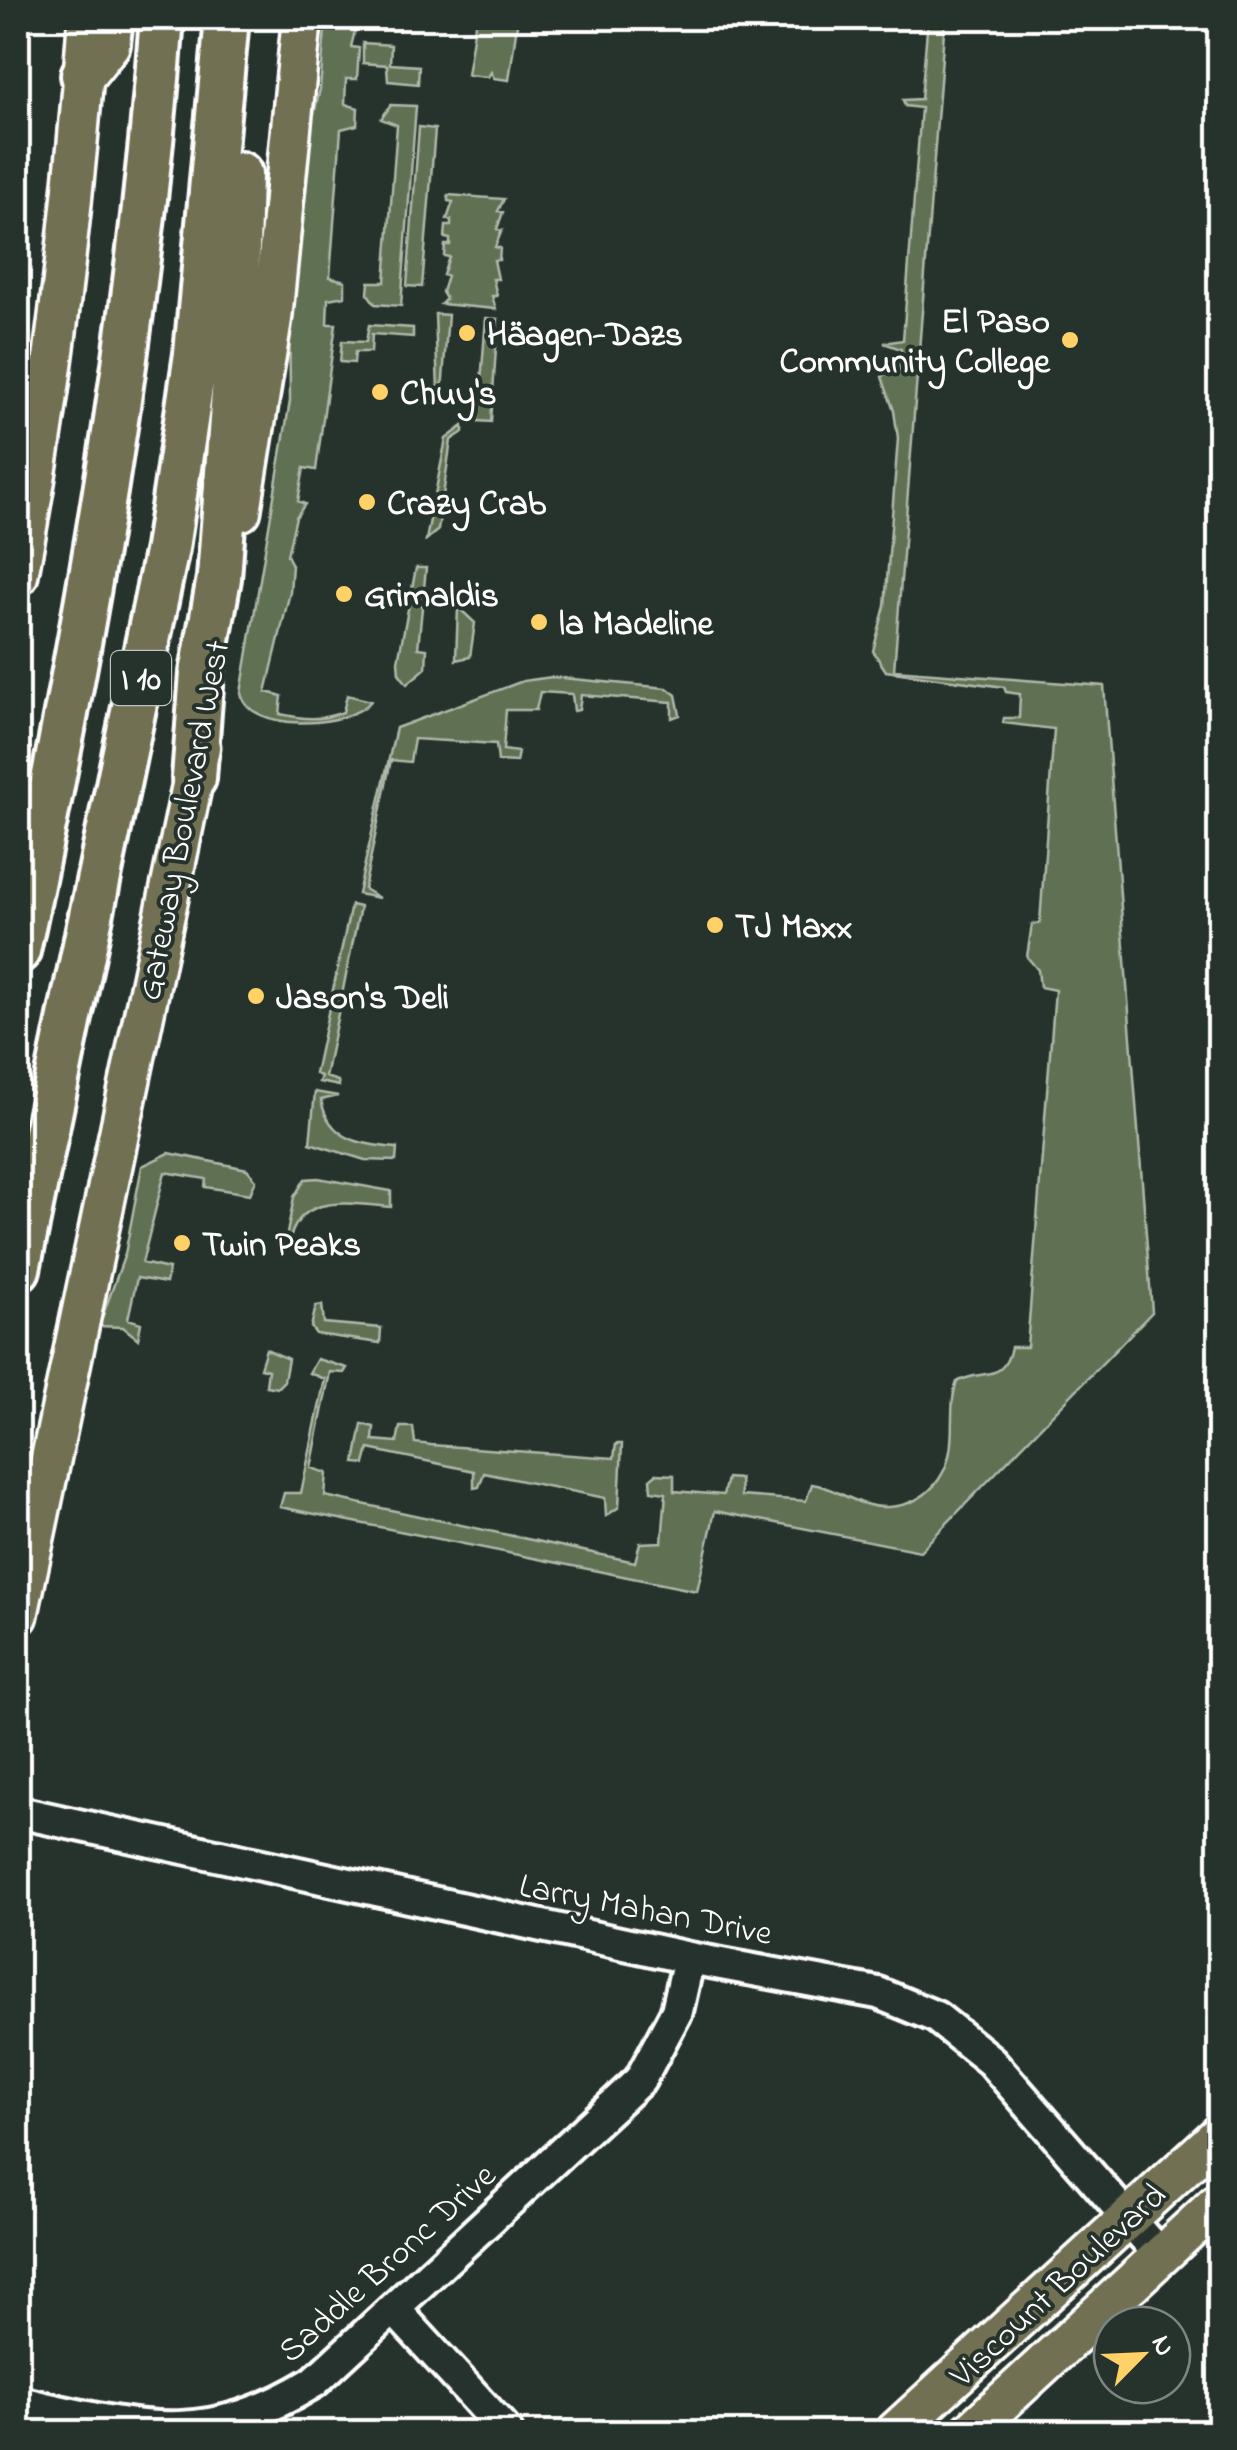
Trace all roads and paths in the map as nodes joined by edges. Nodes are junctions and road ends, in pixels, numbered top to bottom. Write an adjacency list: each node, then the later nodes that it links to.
1 (88, 18): 6 (main road)
2 (111, 18): 6 (highway)
3 (162, 18): 10 (highway, I 10)
4 (226, 18): 7 (highway, I 10)
5 (302, 18): 9 (main road, Gateway Boulevard West)
6 (83, 74): 8 (main road)
7 (222, 80): 9 (highway); 11 (highway, I 10)
8 (18, 576)
9 (194, 778): 12 (main road, Gateway Boulevard West)
10 (18, 952)
11 (18, 1269)
12 (18, 1616)
13 (18, 1812): 14 (street, Larry Mahan Drive)
14 (689, 1958): 17 (street, Larry Mahan Drive); 19 (street, Saddle Bronc Drive)
15 (1220, 2134): 17 (main road, Viscount Boulevard)
16 (1220, 2201): 18 (main road, Viscount Boulevard)
17 (1129, 2218): 18 (street, Larry Mahan Drive); 22 (main road, Viscount Boulevard)
18 (1160, 2256): 23 (main road, Viscount Boulevard)
19 (395, 2310): 20 (street, Saddle Bronc Drive); 21 (street)
20 (18, 2402)
21 (508, 2432)
22 (895, 2432)
23 (970, 2432)

